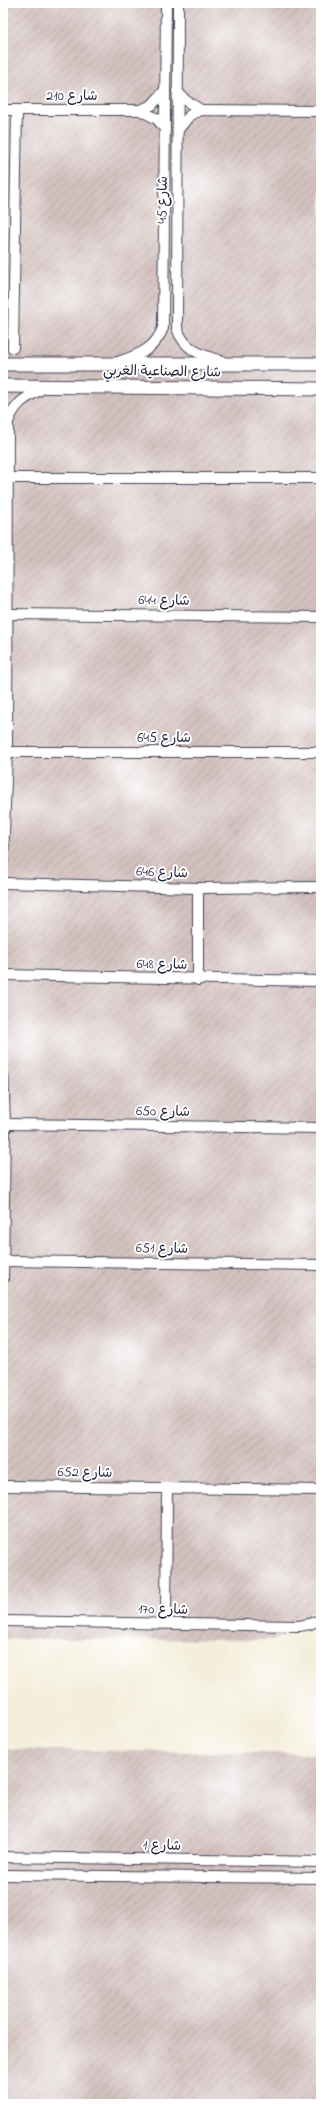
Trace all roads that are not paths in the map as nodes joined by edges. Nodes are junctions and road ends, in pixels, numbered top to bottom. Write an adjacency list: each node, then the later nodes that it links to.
1 (166, 3): 3 (street, شارع 45)
2 (178, 3): 4 (street, شارع 45)
3 (165, 90): 7 (street); 10 (street, شارع 45)
4 (177, 91): 8 (street); 11 (street, شارع 45)
5 (3, 110): 6 (street, شارع 210)
6 (17, 110): 7 (street, شارع 210); 12 (street)
7 (140, 110): 10 (street)
8 (201, 110): 9 (street); 11 (street)
9 (321, 111)
10 (165, 129): 14 (street, شارع 45)
11 (178, 130): 15 (street, شارع 45)
12 (13, 348)
13 (3, 364): 14 (main road, شارع الصناعية الغربي)
14 (113, 364): 15 (main road, شارع الصناعية الغربي)
15 (232, 364): 16 (main road, شارع الصناعية الغربي)
16 (321, 364)
17 (3, 386): 18 (main road, شارع الصناعية الغربي)
18 (47, 386): 19 (main road, شارع الصناعية الغربي); 21 (street)
19 (321, 389)
20 (3, 409): 21 (street)
21 (8, 422): 22 (street)
22 (8, 478): 23 (street); 24 (street)
23 (321, 478)
24 (8, 614): 25 (street, شارع 644); 26 (street)
25 (321, 616)
26 (7, 752): 27 (street, شارع 645); 28 (street)
27 (321, 752)
28 (3, 860)
29 (3, 883): 31 (street, شارع 646)
30 (321, 887): 31 (street, شارع 646)
31 (198, 888): 33 (street)
32 (3, 975): 33 (street, شارع 648)
33 (198, 980): 34 (street, شارع 648)
34 (321, 981)
35 (3, 1068): 36 (street)
36 (5, 1124): 37 (street, شارع 650); 38 (street)
37 (321, 1128)
38 (3, 1261): 39 (street, شارع 651); 40 (street)
39 (321, 1264)
40 (3, 1279)
41 (3, 1486): 42 (street, شارع 652)
42 (167, 1488): 43 (street, شارع 652); 46 (street)
43 (321, 1490)
44 (321, 1619): 46 (street, شارع 170)
45 (3, 1621): 46 (street, شارع 170)
46 (166, 1624)
47 (3, 1857): 48 (street, شارع 1)
48 (175, 1860): 49 (street, شارع 1); 51 (street)
49 (321, 1862)
50 (3, 1875): 51 (street)
51 (174, 1877): 52 (street)
52 (321, 1878)

